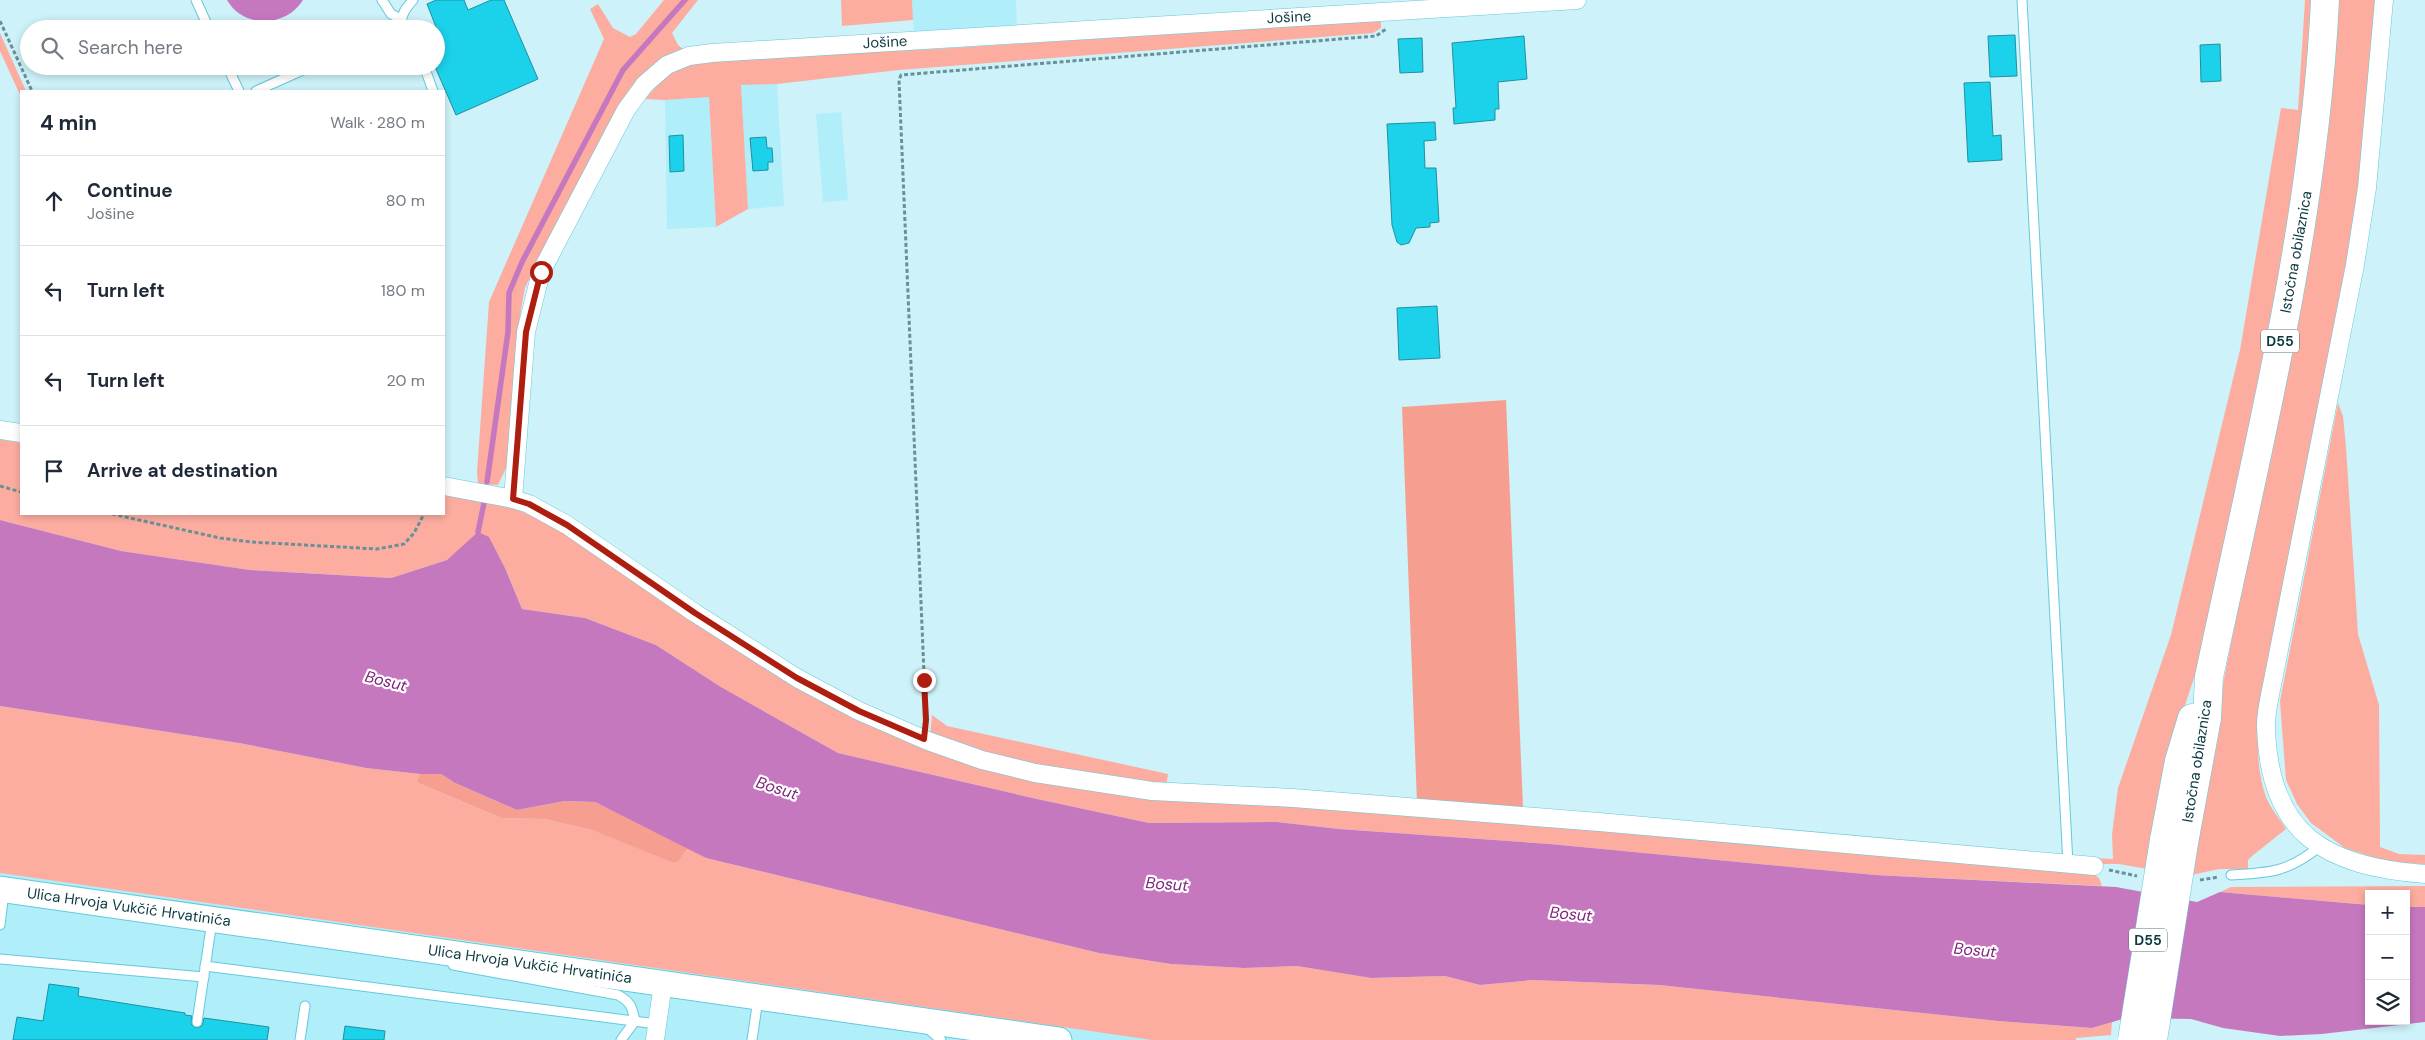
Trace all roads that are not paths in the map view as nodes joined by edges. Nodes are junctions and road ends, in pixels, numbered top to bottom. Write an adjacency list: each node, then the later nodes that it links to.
1 (196, 0): 8 (lane)
2 (382, 0): 9 (lane)
3 (413, 0): 10 (lane)
4 (1577, 0): 20 (street, Jošine)
5 (2022, 0): 23 (lane)
6 (2325, 0): 21 (main road, Istočna obilaznica / D55)
7 (2384, 0): 22 (street)
8 (205, 20)
9 (396, 20)
10 (403, 20)
11 (231, 75): 14 (lane)
12 (292, 75): 15 (lane)
13 (427, 75): 16 (lane)
14 (238, 90)
15 (258, 90)
16 (433, 90)
17 (0, 430): 18 (street)
18 (20, 433)
19 (445, 486): 20 (street)
20 (513, 499): 23 (street)
21 (2174, 842): 46 (main road, D55, bridge); 47 (main road, D55, bridge)
22 (2319, 847): 25 (street); 26 (lane)
23 (2068, 864): 24 (street)
24 (2094, 866)
25 (2425, 874)
26 (2231, 875)
27 (2, 889): 28 (main road, Ulica Hrvoja Vukčić Hrvatinića); 29 (lane)
28 (212, 919): 30 (main road, Ulica Hrvoja Vukčić Hrvatinića); 32 (lane)
29 (0, 925)
30 (428, 949): 34 (main road, Ulica Hrvoja Vukčić Hrvatinića); 38 (lane)
31 (0, 959): 33 (lane)
32 (205, 966): 33 (lane); 38 (lane)
33 (204, 977): 39 (lane)
34 (664, 982): 35 (main road, Ulica Hrvoja Vukčić Hrvatinića); 40 (street)
35 (759, 997): 37 (main road, Ulica Hrvoja Vukčić Hrvatinića); 43 (lane)
36 (305, 1006): 41 (lane)
37 (919, 1020): 44 (lane); 45 (main road, Ulica Hrvoja Vukčić Hrvatinića)
38 (635, 1021): 40 (lane); 42 (lane)
39 (197, 1022)
40 (656, 1032)
41 (300, 1040)
42 (621, 1040)
43 (752, 1040)
44 (941, 1040)
45 (1059, 1040)
46 (2132, 1040)
47 (2153, 1040)

